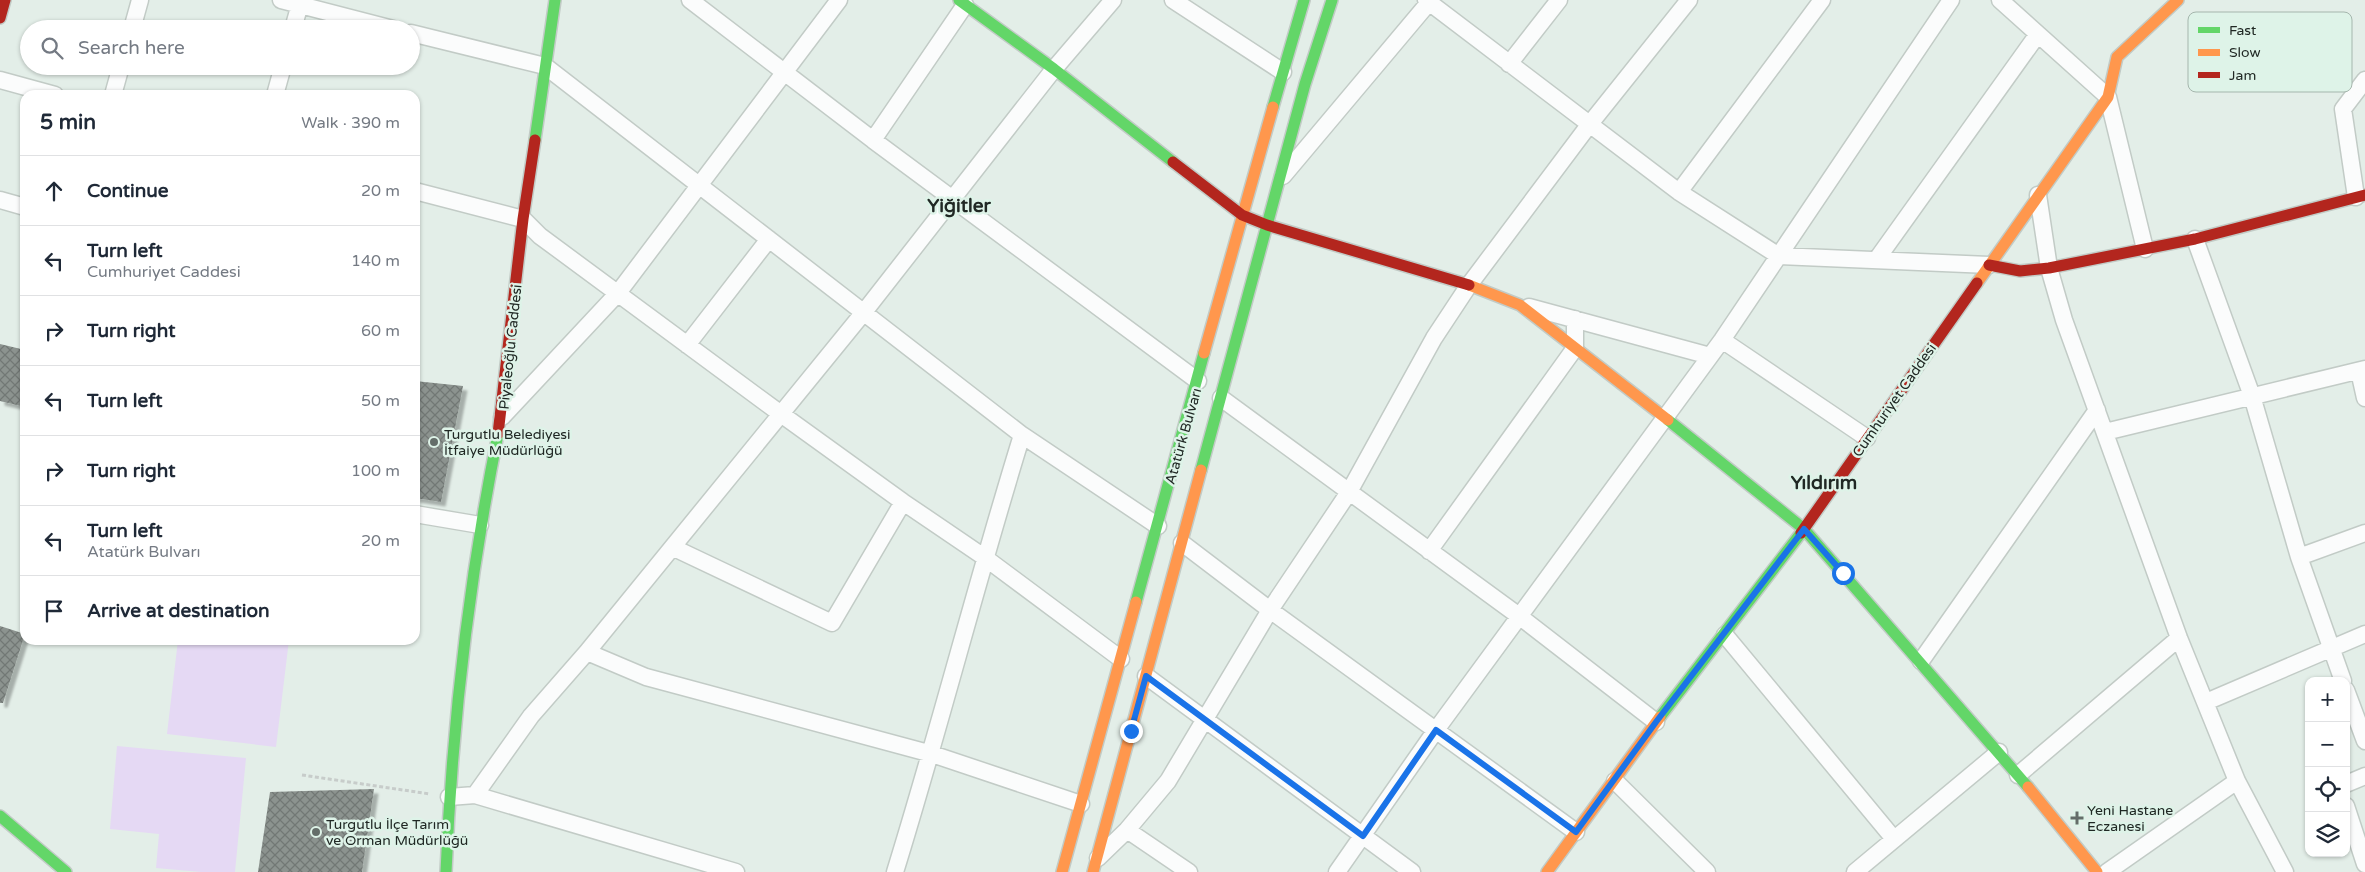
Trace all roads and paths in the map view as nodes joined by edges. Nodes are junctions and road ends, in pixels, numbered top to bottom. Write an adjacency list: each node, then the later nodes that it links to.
1 (5, 0): 20 (main road)
2 (140, 0): 21 (street)
3 (281, 0): 19 (street)
4 (555, 0): 27 (main road, Piyaleoğlu Caddesi)
5 (690, 0): 29 (street)
6 (839, 0): 29 (street)
7 (1113, 0): 28 (street)
8 (1173, 0): 32 (street)
9 (1304, 0): 32 (main road, Atatürk Bulvarı)
10 (1332, 0): 32 (main road, Atatürk Bulvarı)
11 (1560, 0): 26 (street)
12 (1689, 0): 39 (street)
13 (1822, 0): 44 (street)
14 (1951, 0): 56 (street)
15 (2000, 0): 24 (street)
16 (2178, 0): 38 (main road, Cumhuriyet Caddesi)
17 (1429, 1): 26 (street); 41 (street)
18 (962, 2): 28 (main road); 40 (street)
19 (300, 3): 22 (street); 23 (street)
20 (0, 18)
21 (134, 20)
22 (295, 20)
23 (361, 20)
24 (2038, 34): 38 (street); 57 (street)
25 (420, 35): 27 (street)
26 (1509, 64): 39 (street)
27 (545, 66): 42 (street); 51 (main road, Piyaleoğlu Caddesi)
28 (1054, 69): 47 (street); 50 (main road)
29 (785, 74): 40 (street); 42 (street)
30 (119, 75): 36 (street)
31 (281, 75): 37 (street)
32 (1294, 78): 41 (main road, Atatürk Bulvarı); 50 (main road, Atatürk Bulvarı)
33 (0, 80): 35 (street)
34 (2365, 80): 46 (street)
35 (36, 90)
36 (114, 90)
37 (276, 90)
38 (2108, 97): 45 (main road, Cumhuriyet Caddesi); 55 (street)
39 (1589, 125): 44 (street); 60 (street)
40 (873, 140): 47 (street)
41 (1279, 180): 52 (main road, Atatürk Bulvarı)
42 (699, 186): 53 (street); 61 (street)
43 (420, 192): 51 (street)
44 (1679, 192): 56 (street)
45 (2038, 195): 58 (main road, Cumhuriyet Caddesi); 59 (street)
46 (2360, 196): 54 (main road)
47 (953, 198): 63 (street); 70 (street)
48 (0, 200): 49 (street)
49 (20, 206)
50 (1242, 214): 52 (main road); 70 (main road, Atatürk Bulvarı)
51 (523, 218): 61 (street); 75 (main road, Piyaleoğlu Caddesi)
52 (1267, 225): 60 (main road); 70 (main road, Atatürk Bulvarı)
53 (769, 239): 63 (street); 66 (street)
54 (2195, 239): 55 (main road); 71 (street)
55 (2145, 249): 59 (main road)
56 (1779, 256): 57 (street); 65 (street)
57 (1877, 258): 58 (street)
58 (1989, 265): 59 (main road); 79 (main road, Cumhuriyet Caddesi)
59 (2050, 268): 73 (street)
60 (1469, 285): 62 (main road); 80 (street)
61 (618, 293): 66 (street); 75 (street)
62 (1520, 305): 64 (street); 67 (main road)
63 (864, 312): 74 (street); 78 (street)
64 (1575, 319): 67 (street); 68 (street)
65 (1722, 340): 68 (street); 79 (street)
66 (688, 345): 74 (street)
67 (1575, 348): 76 (main road); 88 (street)
68 (1710, 356): 76 (street)
69 (2362, 370): 71 (street); 72 (street)
70 (1209, 389): 80 (street); 86 (main road, Atatürk Bulvarı); 86 (main road, Atatürk Bulvarı)
71 (2252, 396): 77 (street); 90 (street)
72 (2365, 398)
73 (2096, 410): 77 (street); 99 (street)
74 (781, 414): 81 (street); 87 (street)
75 (502, 417): 83 (main road, Piyaleoğlu Caddesi)
76 (1666, 418): 84 (main road); 92 (street)
77 (2105, 432): 95 (street)
78 (1022, 435): 86 (street); 89 (street)
79 (1867, 438): 84 (main road, Cumhuriyet Caddesi)
80 (1349, 492): 88 (street); 91 (street)
81 (903, 502): 87 (street); 89 (street)
82 (420, 515): 83 (street)
83 (480, 525): 117 (main road, Piyaleoğlu Caddesi)
84 (1804, 529): 94 (main road, Cumhuriyet Caddesi); 99 (main road)
85 (2365, 533): 90 (street)
86 (1170, 535): 91 (street); 98 (main road, Atatürk Bulvarı); 100 (main road, Atatürk Bulvarı)
87 (674, 548): 97 (street)
88 (1429, 551): 92 (street)
89 (984, 557): 98 (street); 109 (street)
90 (2299, 557): 96 (street)
91 (1270, 610): 104 (street); 106 (street)
92 (1519, 616): 105 (street); 106 (street)
93 (2365, 634): 96 (street)
94 (1725, 635): 105 (main road, Cumhuriyet Caddesi); 125 (street)
95 (2179, 638): 103 (street); 111 (street)
96 (2331, 650): 101 (street); 103 (street)
97 (587, 652): 109 (street); 116 (street)
98 (1121, 658): 100 (main road); 118 (main road, Atatürk Bulvarı)
99 (1921, 661): 108 (main road)
100 (1146, 676): 104 (street); 121 (main road, Atatürk Bulvarı)
101 (2341, 677)
102 (2350, 701): 107 (street)
103 (2206, 702): 114 (street)
104 (1204, 722): 122 (street); 124 (street)
105 (1656, 722): 113 (main road, Cumhuriyet Caddesi)
106 (1436, 730): 123 (street); 124 (street)
107 (2365, 741)
108 (1999, 752): 111 (main road); 125 (street)
109 (932, 754): 118 (street); 131 (street)
110 (302, 775): 117 (path)
111 (2018, 775): 139 (main road)
112 (2365, 776): 115 (street)
113 (1615, 781): 123 (main road, Cumhuriyet Caddesi); 137 (street)
114 (2237, 781): 140 (street); 141 (street)
115 (2350, 782)
116 (476, 795): 117 (street); 130 (street)
117 (448, 797): 129 (main road, Piyaleoğlu Caddesi)
118 (1081, 804): 121 (main road); 132 (main road, Atatürk Bulvarı)
119 (2348, 812): 126 (street)
120 (0, 816): 128 (main road)
121 (1107, 821): 127 (main road, Atatürk Bulvarı)
122 (1127, 830): 127 (street); 133 (street)
123 (1576, 832): 136 (main road, Cumhuriyet Caddesi)
124 (1363, 836): 134 (street); 135 (street)
125 (1894, 839): 138 (street)
126 (2364, 855)
127 (1095, 866)
128 (66, 872)
129 (446, 872)
130 (736, 872)
131 (895, 872)
132 (1062, 872)
133 (1189, 872)
134 (1337, 872)
135 (1412, 872)
136 (1547, 872)
137 (1707, 872)
138 (1855, 872)
139 (2097, 872)
140 (2107, 872)
141 (2285, 872)

